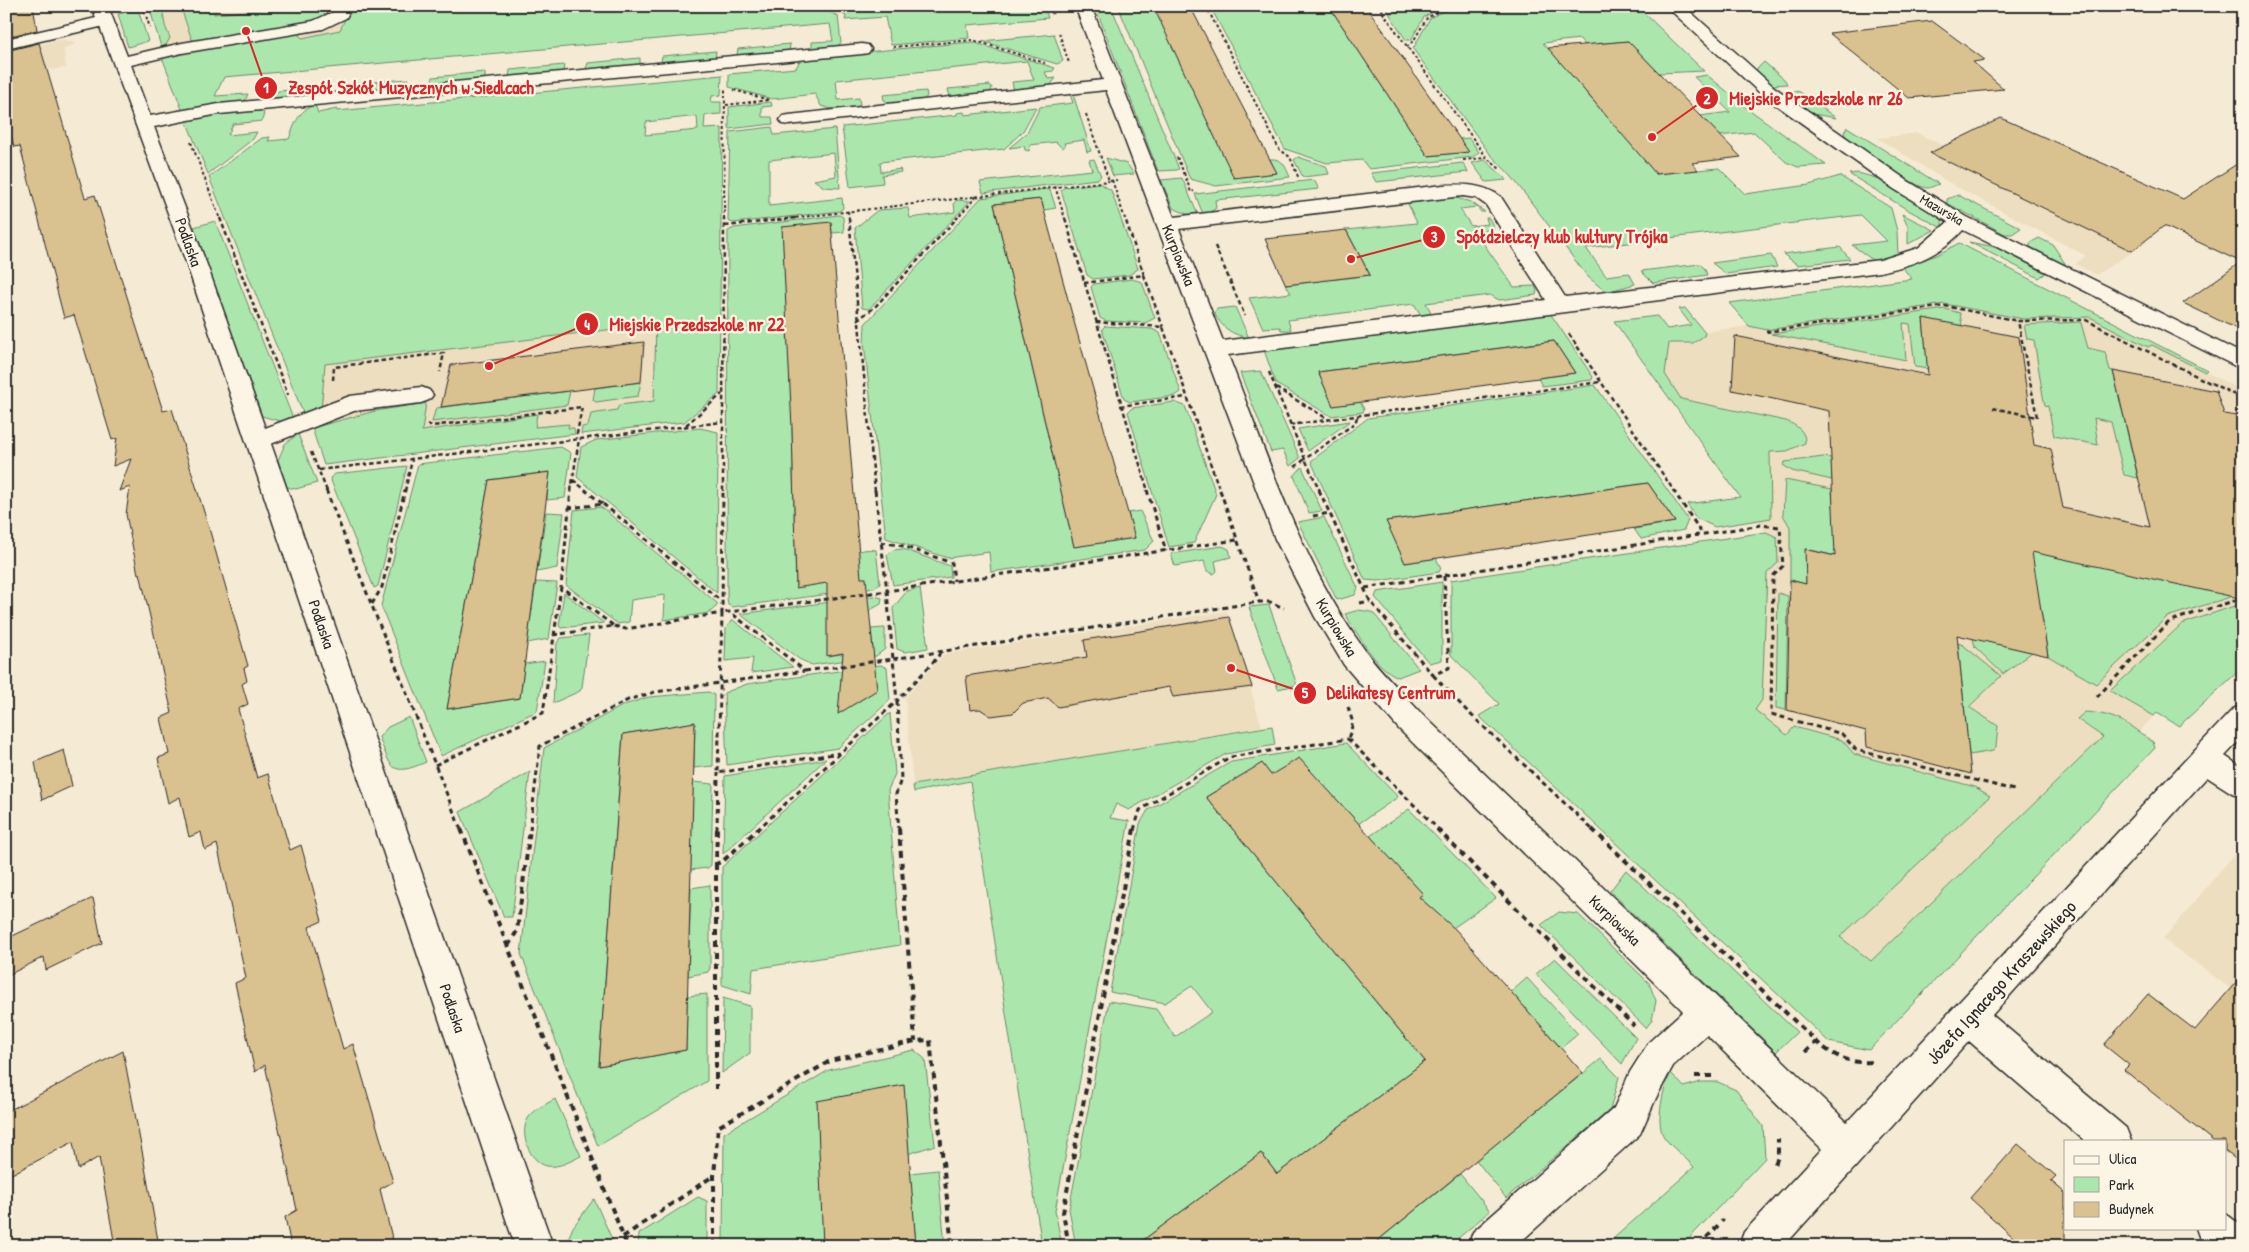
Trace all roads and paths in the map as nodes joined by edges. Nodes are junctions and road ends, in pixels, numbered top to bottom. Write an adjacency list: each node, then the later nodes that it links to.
1 (344, 6): 17 (street)
2 (1050, 6): 11 (path)
3 (1083, 6): 19 (street, Kurpiowska)
4 (1206, 6): 27 (path)
5 (1378, 6): 9 (path)
6 (1422, 6): 9 (path)
7 (1447, 6): 15 (path)
8 (1674, 6): 34 (street, Mazurska)
9 (1381, 10): 15 (path)
10 (103, 14): 13 (street); 17 (street, Podlaska)
11 (1053, 15)
12 (1059, 33): 18 (path)
13 (6, 44)
14 (901, 46): 18 (path)
15 (1407, 47): 25 (path)
16 (862, 49): 22 (street)
17 (122, 62): 24 (street, Podlaska)
18 (1070, 68): 20 (path)
19 (1113, 84): 20 (street); 35 (street, Kurpiowska)
20 (1077, 89): 23 (street)
21 (726, 105): 21 (path); 36 (path)
22 (181, 115): 24 (street); 60 (path)
23 (789, 120)
24 (145, 123): 64 (street, Podlaska)
25 (1487, 158)
26 (1184, 173): 30 (path)
27 (1290, 180)
28 (1055, 186): 31 (path); 37 (path); 38 (path)
29 (1201, 190): 30 (path)
30 (1192, 192): 33 (path)
31 (977, 196): 32 (path); 40 (path)
32 (848, 211): 36 (path); 40 (path)
33 (1204, 219): 35 (street); 39 (street); 45 (path)
34 (1960, 221): 39 (street); 48 (street, Mazurska)
35 (1167, 224): 46 (street, Kurpiowska)
36 (725, 226): 52 (path)
37 (1144, 275): 38 (path); 43 (path)
38 (1084, 283): 42 (path)
39 (1554, 305): 45 (street); 49 (path)
40 (857, 320): 73 (path)
41 (2018, 321): 44 (path); 50 (path); 56 (path)
42 (1096, 322): 43 (path); 55 (path)
43 (1163, 327): 54 (path)
44 (1766, 332)
45 (1257, 344): 46 (street); 51 (path)
46 (1216, 349): 103 (street, Kurpiowska)
47 (444, 353): 53 (path)
48 (2243, 363)
49 (1600, 382): 57 (path); 71 (path)
50 (2210, 383)
51 (1275, 388): 58 (path); 61 (path)
52 (722, 394): 59 (path); 62 (path)
53 (429, 397): 60 (street); 63 (path)
54 (1186, 397): 55 (path); 72 (path)
55 (1120, 406): 74 (path)
56 (1993, 408)
57 (1358, 416): 58 (path); 65 (path)
58 (1329, 420): 61 (path)
59 (723, 422): 62 (path); 81 (path)
60 (300, 425): 64 (street); 67 (path)
61 (1290, 425): 65 (path)
62 (685, 426): 63 (path)
63 (577, 439): 66 (path); 68 (path)
64 (258, 440): 118 (street, Podlaska)
65 (1305, 459): 78 (path)
66 (412, 460): 67 (path); 82 (path)
67 (319, 470): 82 (path)
68 (573, 480): 69 (path); 70 (path)
69 (603, 504): 70 (path); 81 (path)
70 (568, 508): 77 (path)
71 (1703, 535): 75 (path); 100 (path)
72 (1237, 540): 74 (path); 87 (path)
73 (881, 542): 76 (path); 79 (path)
74 (1166, 551): 76 (path)
75 (1444, 576): 78 (path); 90 (path)
76 (954, 581): 79 (path)
77 (561, 587): 85 (path); 86 (path)
78 (1365, 588): 90 (path)
79 (887, 590): 83 (path); 88 (path)
80 (2243, 598): 92 (path)
81 (721, 601): 84 (path)
82 (372, 605): 97 (path)
83 (729, 612): 84 (path); 89 (path)
84 (722, 613): 85 (path); 91 (path)
85 (614, 626): 86 (path)
86 (553, 635): 97 (path)
87 (940, 652): 88 (path); 93 (path)
88 (893, 659): 89 (path); 93 (path)
89 (805, 671): 91 (path)
90 (1433, 675): 107 (path)
91 (719, 684): 98 (path); 102 (path)
92 (2097, 697)
93 (897, 701): 95 (path); 105 (path)
94 (2243, 717): 96 (street, Józefa Ignacego Kraszewskiego)
95 (839, 753): 98 (path); 101 (path)
96 (2205, 759): 99 (street); 104 (street, Józefa Ignacego Kraszewskiego)
97 (434, 765): 102 (path)
98 (718, 774): 101 (path)
99 (2243, 784)
100 (2014, 790)
101 (716, 864): 109 (path)
102 (508, 946): 117 (path)
103 (1708, 1011): 106 (street); 112 (street, Kurpiowska)
104 (1968, 1017): 111 (street); 112 (street, Józefa Ignacego Kraszewskiego)
105 (915, 1041): 114 (path); 121 (path)
106 (1661, 1054): 108 (path); 122 (path); 123 (street)
107 (1872, 1062)
108 (1722, 1076)
109 (716, 1089)
110 (1778, 1133): 113 (path)
111 (2112, 1140)
112 (1848, 1148): 125 (street, Józefa Ignacego Kraszewskiego)
113 (1771, 1171)
114 (714, 1176): 117 (path); 120 (path)
115 (1725, 1219): 124 (path)
116 (2217, 1230): 126 (street)
117 (623, 1237): 119 (path)
118 (534, 1246)
119 (627, 1246)
120 (714, 1246)
121 (952, 1246)
122 (1069, 1246)
123 (1487, 1246)
124 (1699, 1246)
125 (1758, 1246)
126 (2235, 1246)

